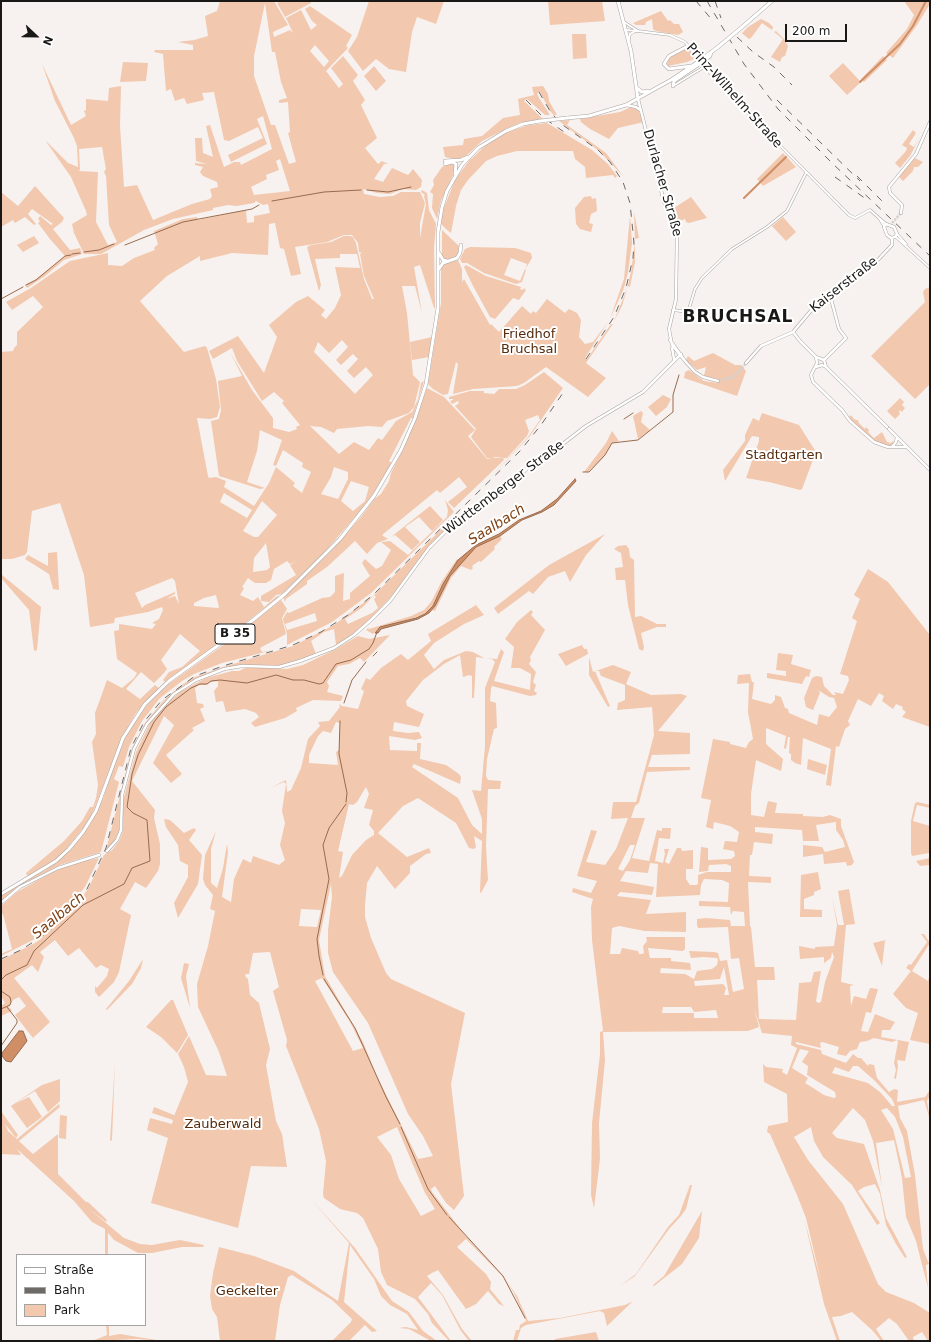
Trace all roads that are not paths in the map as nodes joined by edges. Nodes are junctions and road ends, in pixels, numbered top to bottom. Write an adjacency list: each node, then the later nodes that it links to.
1 (618, 1): 3 (main road)
2 (772, 1): 10 (main road, B 35, bridge)
3 (624, 22): 4 (street, Prinz-Wilhelm-Straße); 5 (main road)
4 (633, 28): 5 (street); 7 (street, Prinz-Wilhelm-Straße)
5 (626, 30): 6 (street, Prinz-Wilhelm-Straße); 8 (main road)
6 (635, 31): 7 (street, Prinz-Wilhelm-Straße); 8 (street)
7 (638, 31): 9 (street, Prinz-Wilhelm-Straße)
8 (628, 40): 13 (main road)
9 (688, 46): 11 (main road); 12 (street, Prinz-Wilhelm-Straße)
10 (698, 63): 11 (main road, B 35); 14 (main road)
11 (691, 66): 15 (main road, B 35)
12 (704, 67): 14 (street); 21 (street, Prinz-Wilhelm-Straße)
13 (636, 84): 15 (main road); 16 (main road)
14 (673, 86)
15 (652, 90): 16 (main road, B 35)
16 (638, 99): 17 (main road, B 35); 18 (main road, Durlacher Straße)
17 (626, 105): 18 (main road); 20 (main road, B 35, bridge)
18 (642, 114): 32 (main road, Durlacher Straße)
19 (930, 122): 23 (main road)
20 (470, 156): 22 (main road, B 35); 22 (main road)
21 (806, 173): 24 (street, Prinz-Wilhelm-Straße); 32 (street)
22 (454, 177): 27 (main road, B 35)
23 (901, 213)
24 (885, 225): 25 (main road); 25 (main road)
25 (895, 236): 29 (street); 31 (main road, Kaiserstraße)
26 (461, 245): 28 (main road)
27 (438, 251): 28 (main road); 30 (main road, B 35)
28 (447, 261): 30 (main road)
29 (930, 268)
30 (438, 271): 50 (main road, B 35)
31 (830, 295): 33 (main road, Kaiserstraße); 38 (main road)
32 (673, 310): 34 (main road, Durlacher Straße)
33 (793, 332): 37 (main road); 40 (main road)
34 (670, 340): 35 (main road, Durlacher Straße); 36 (main road)
35 (672, 345): 36 (main road, Durlacher Straße); 39 (main road)
36 (680, 355): 39 (main road, Württemberger Straße); 43 (main road)
37 (816, 357): 38 (main road); 42 (main road)
38 (824, 360): 41 (main road)
39 (673, 361): 48 (main road, Württemberger Straße)
40 (746, 364)
41 (826, 367): 42 (main road); 44 (main road)
42 (815, 368): 45 (main road)
43 (718, 381)
44 (897, 437): 45 (main road); 46 (main road)
45 (892, 447): 46 (main road)
46 (907, 447): 47 (main road)
47 (930, 470)
48 (107, 851)
49 (99, 855): 51 (main road)
50 (1, 894)
51 (1, 904)

